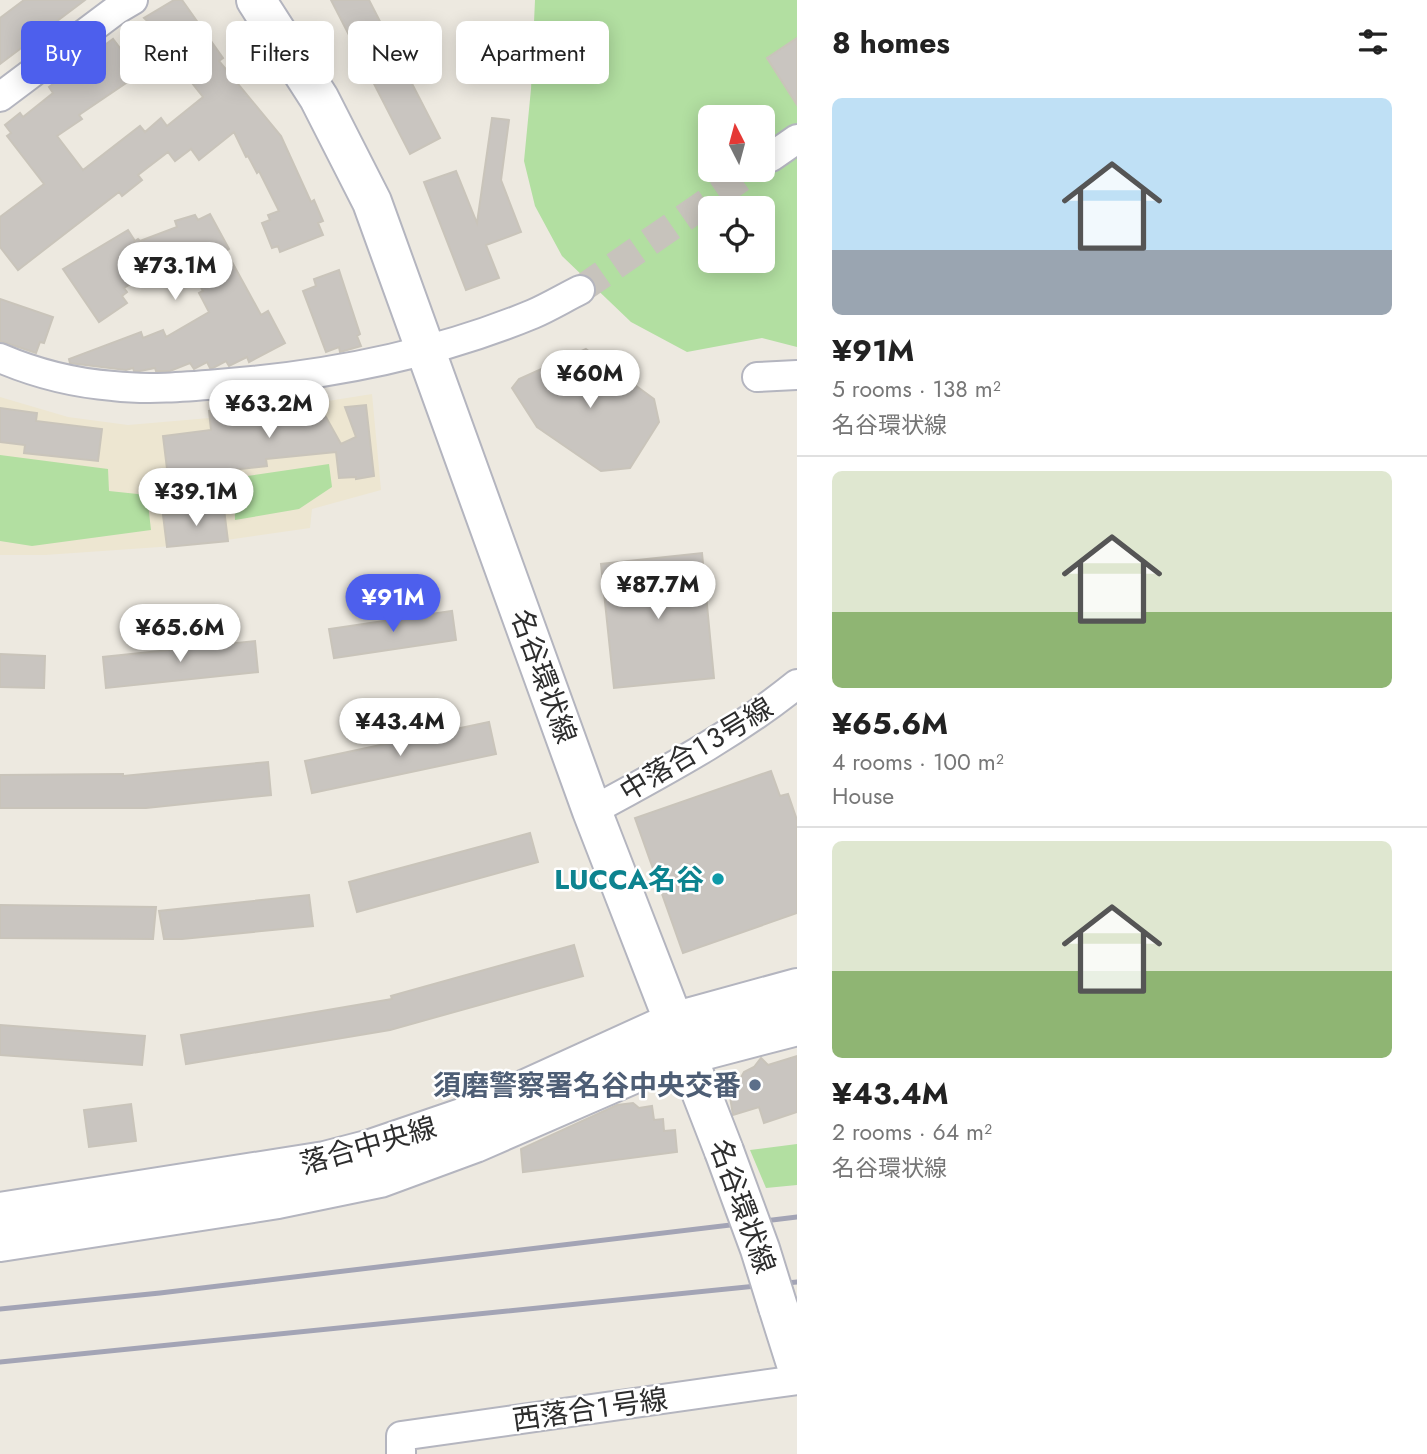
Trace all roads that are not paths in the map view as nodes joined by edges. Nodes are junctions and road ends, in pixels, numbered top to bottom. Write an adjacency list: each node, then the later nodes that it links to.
1 (133, 0): 3 (street)
2 (256, 0): 7 (street, 名谷環状線)
3 (0, 97)
4 (797, 139): 5 (street)
5 (775, 154)
6 (580, 290): 7 (street)
7 (426, 349): 8 (street); 12 (street, 名谷環状線)
8 (0, 358)
9 (797, 375): 10 (street)
10 (757, 377)
11 (797, 684): 12 (street, 中落合１３号線)
12 (592, 811): 15 (street, 名谷環状線)
13 (797, 988): 15 (street, 落合中央線)
14 (797, 1026): 15 (street, 落合中央線)
15 (679, 1039): 16 (street, 落合中央線); 17 (street, 落合中央線); 18 (street, 名谷環状線, bridge)
16 (0, 1212)
17 (0, 1242)
18 (796, 1370): 19 (street, 西落合１号線)
19 (401, 1454)

